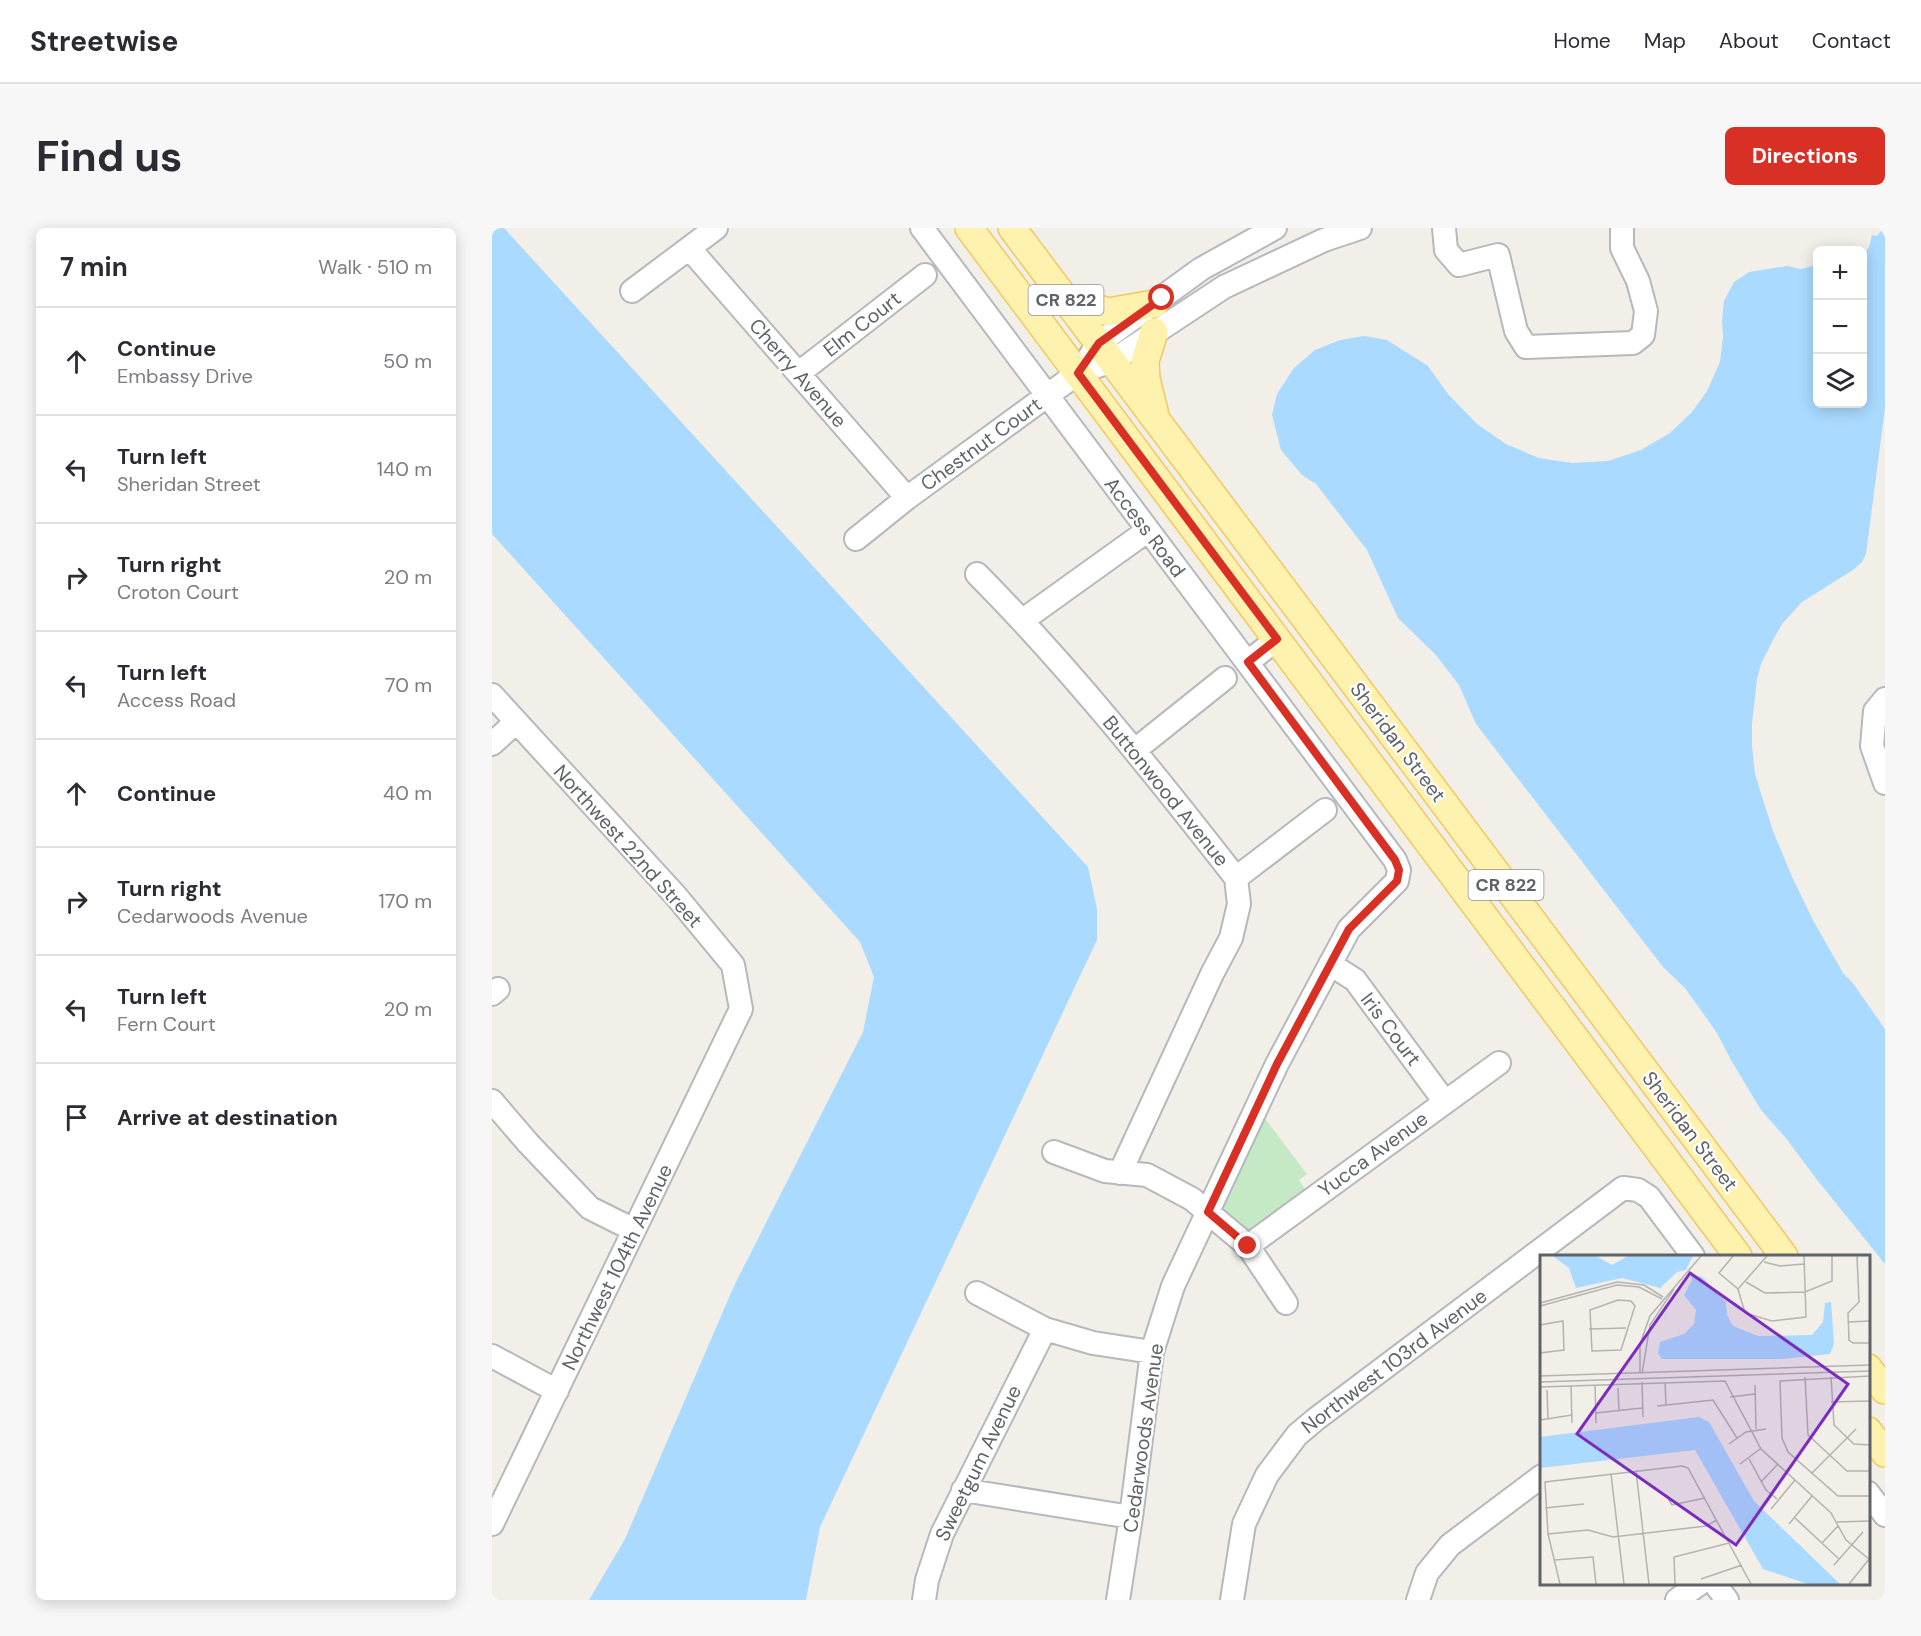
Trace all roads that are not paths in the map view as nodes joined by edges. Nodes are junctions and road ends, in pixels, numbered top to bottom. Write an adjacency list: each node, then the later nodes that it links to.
1 (716, 228): 9 (street)
2 (922, 228): 18 (street, Access Road)
3 (969, 228): 17 (main road, Sheridan Street / CR 822)
4 (1012, 228): 12 (main road, Sheridan Street / CR 822)
5 (1275, 228): 13 (street)
6 (1360, 228): 14 (street)
7 (1443, 228): 8 (street)
8 (1622, 228)
9 (689, 248): 11 (street); 16 (street, Cherry Avenue)
10 (925, 275): 16 (street, Elm Court)
11 (632, 291)
12 (1064, 297): 13 (main road); 15 (main road, Sheridan Street / CR 822)
13 (1154, 304): 15 (street)
14 (1154, 332): 15 (street); 19 (main road)
15 (1106, 352): 17 (street, Chestnut Court); 19 (main road, Sheridan Street / CR 822)
16 (798, 373): 20 (street, Cherry Avenue)
17 (1078, 373): 18 (street, Chestnut Court); 25 (main road, Sheridan Street / CR 822)
18 (1049, 395): 20 (street, Chestnut Court); 21 (street, Access Road)
19 (1157, 420): 49 (main road, Sheridan Street / CR 822)
20 (907, 498): 22 (street, Chestnut Court)
21 (1147, 531): 24 (street); 26 (street, Access Road)
22 (856, 539)
23 (977, 574): 24 (street, Buttonwood Avenue)
24 (1023, 620): 32 (street, Buttonwood Avenue)
25 (1277, 639): 26 (street); 48 (main road, Sheridan Street / CR 822)
26 (1248, 662): 35 (street, Access Road)
27 (1225, 678): 32 (street)
28 (492, 695): 30 (street, Northwest 22nd Street)
29 (1885, 699): 33 (street)
30 (516, 722): 31 (street); 38 (street, Northwest 22nd Street)
31 (492, 744)
32 (1135, 750): 36 (street, Buttonwood Avenue)
33 (1885, 783)
34 (1325, 810): 36 (street)
35 (1399, 870): 37 (street, Cedarwoods Avenue)
36 (1236, 878): 43 (street, Buttonwood Avenue)
37 (1330, 964): 41 (street, Iris Court); 44 (street, Cedarwoods Avenue)
38 (741, 1009): 45 (street, Northwest 104th Avenue)
39 (1499, 1063): 41 (street, Yucca Avenue)
40 (492, 1101): 45 (street)
41 (1445, 1102): 46 (street, Yucca Avenue)
42 (1054, 1152): 43 (street)
43 (1120, 1173): 44 (street)
44 (1208, 1212): 46 (street); 53 (street, Cedarwoods Avenue)
45 (634, 1230): 57 (street, Northwest 104th Avenue)
46 (1248, 1246): 51 (street)
47 (1692, 1255): 70 (street, Northwest 103rd Avenue)
48 (1737, 1255)
49 (1783, 1255)
50 (977, 1293): 52 (street)
51 (1286, 1303)
52 (1045, 1329): 53 (street); 61 (street, Sweetgum Avenue)
53 (1152, 1352): 64 (street, Cedarwoods Avenue)
54 (492, 1356): 57 (street)
55 (1870, 1369): 56 (main road)
56 (1885, 1390)
57 (557, 1391): 65 (street, Northwest 104th Avenue)
58 (1870, 1432): 59 (main road)
59 (1885, 1453)
60 (1540, 1478): 71 (street)
61 (963, 1490): 64 (street); 68 (street, Sweetgum Avenue)
62 (1870, 1494): 63 (street)
63 (1885, 1515)
64 (1131, 1517): 69 (street, Cedarwoods Avenue)
65 (492, 1524)
66 (1698, 1585): 72 (street)
67 (1716, 1585): 73 (street)
68 (924, 1600)
69 (1118, 1600)
70 (1232, 1600)
71 (1418, 1600)
72 (1677, 1600)
73 (1727, 1600)

